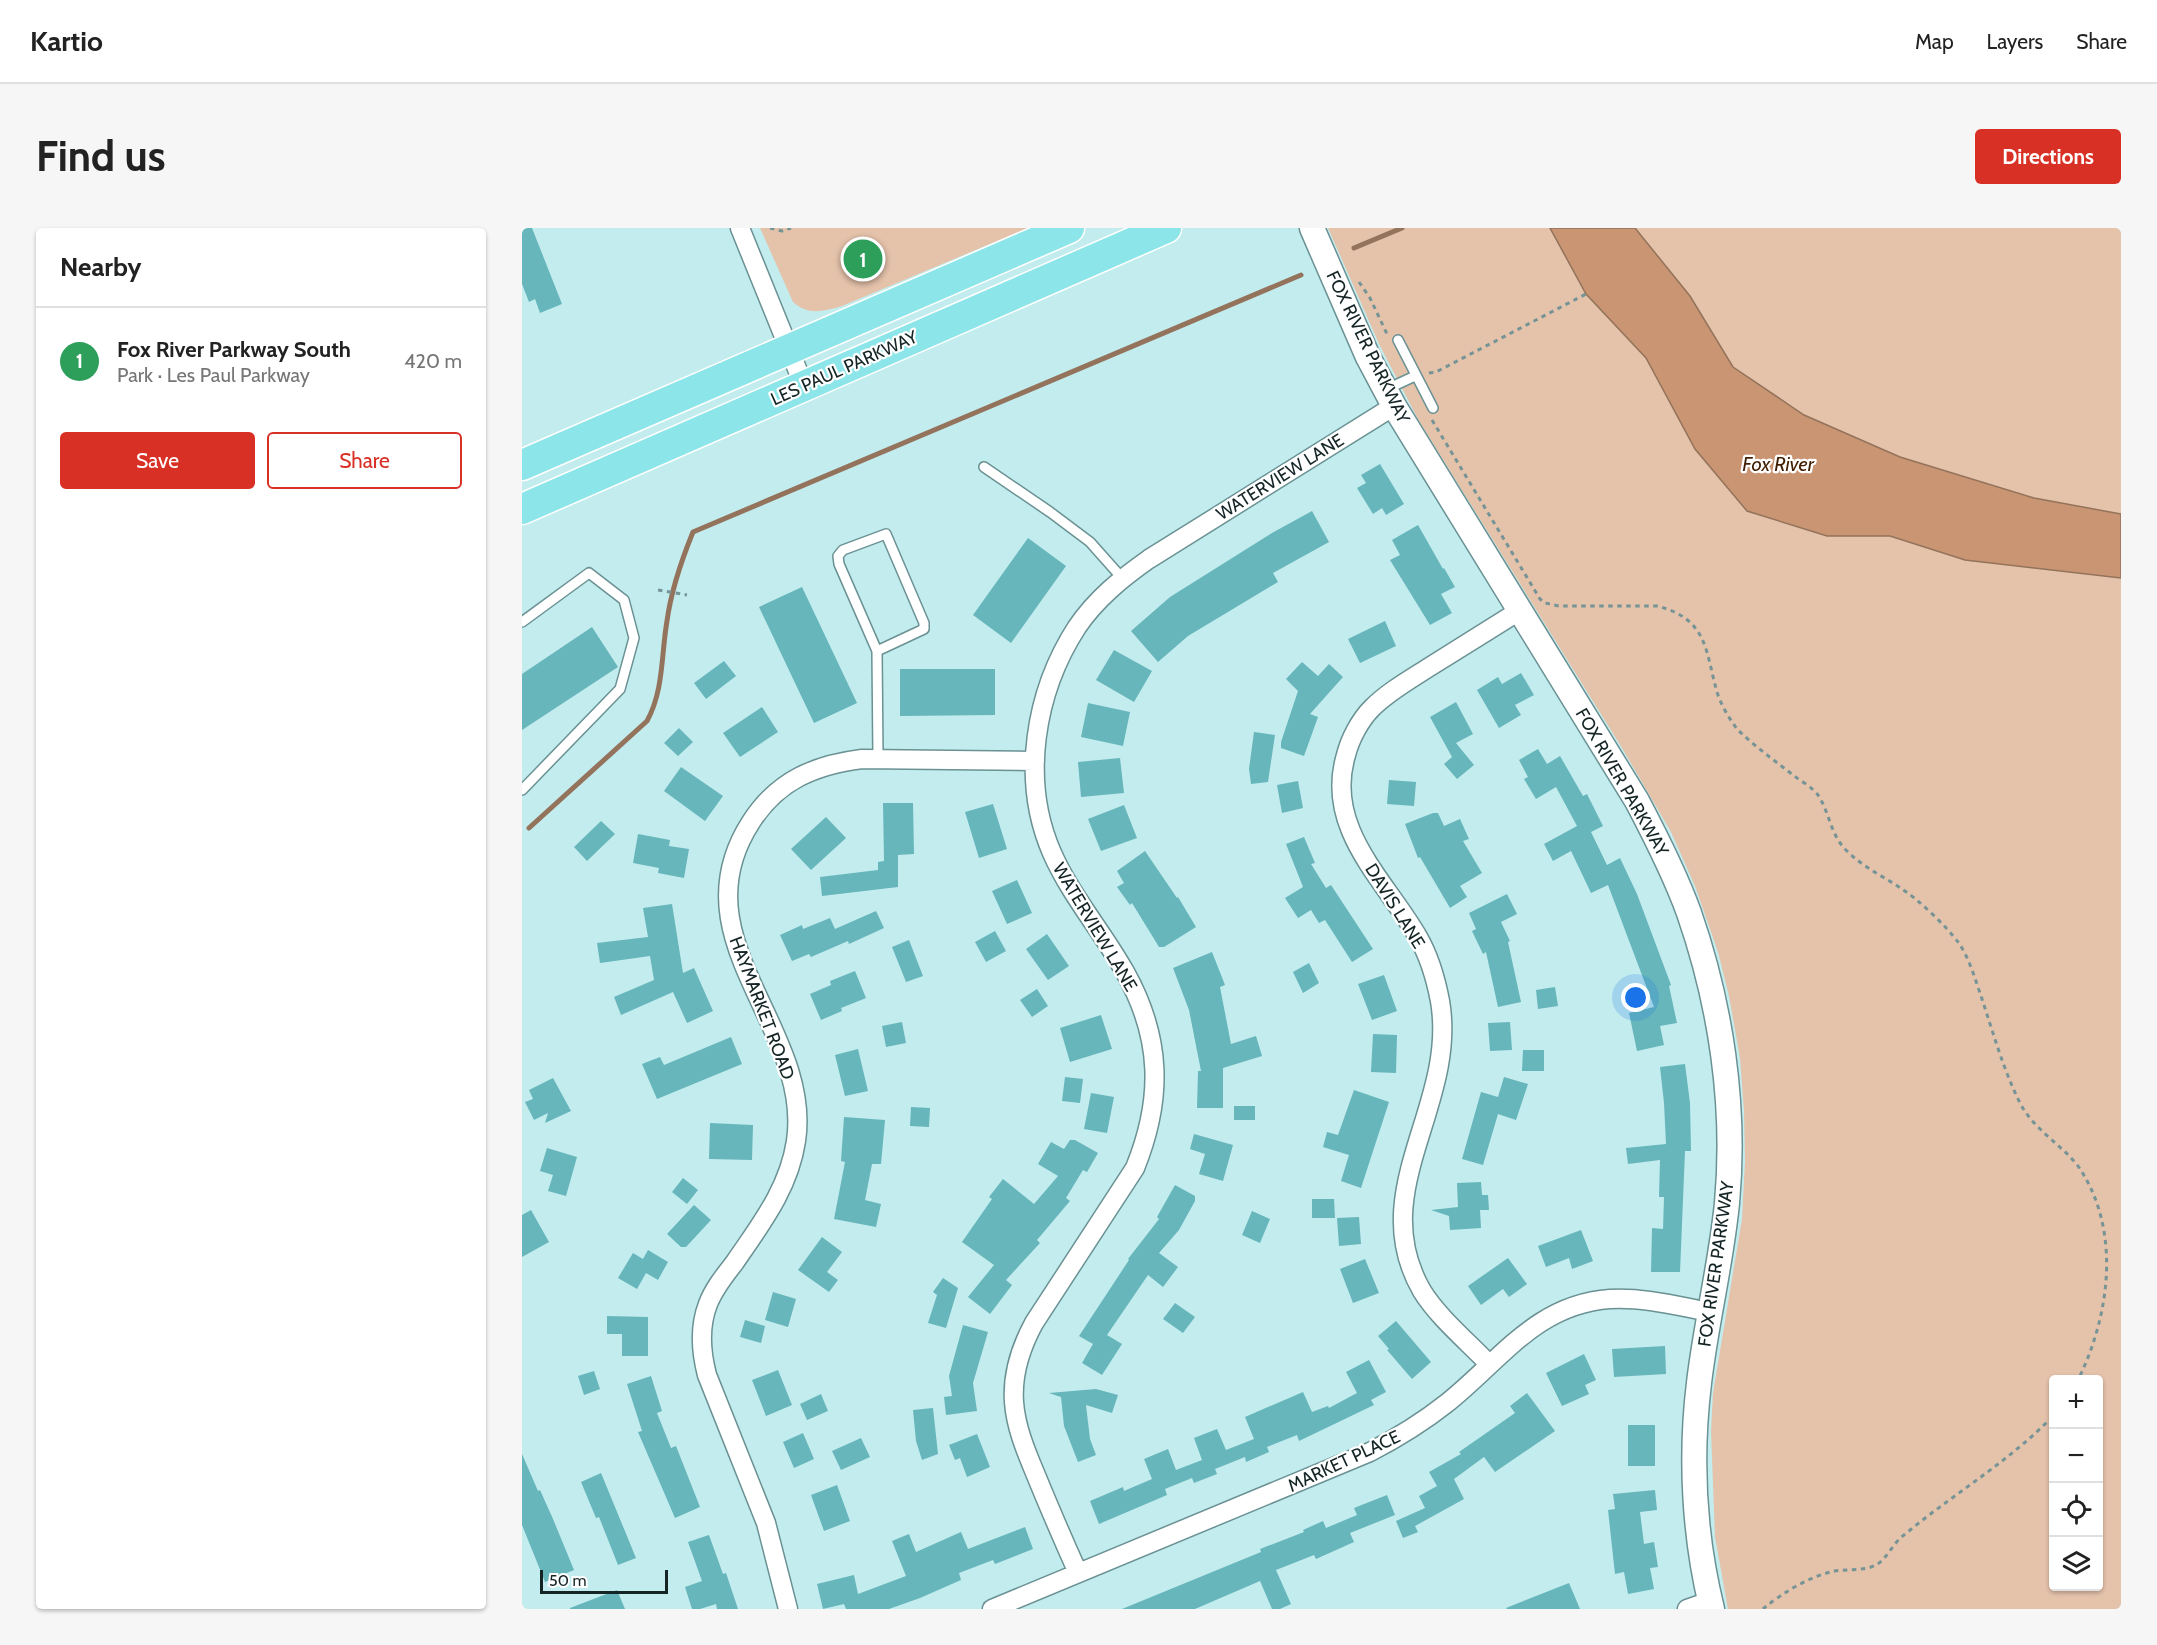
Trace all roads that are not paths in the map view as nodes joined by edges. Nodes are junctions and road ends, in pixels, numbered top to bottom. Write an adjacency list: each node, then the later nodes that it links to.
1 (740, 228): 6 (street)
2 (1069, 228): 6 (main road)
3 (1166, 228): 8 (main road, LES PAUL PARKWAY)
4 (1312, 228): 9 (street, FOX RIVER PARKWAY)
5 (1394, 339): 7 (lane)
6 (789, 349): 8 (street); 11 (main road)
7 (1415, 376): 9 (lane); 10 (lane)
8 (804, 386): 13 (main road, LES PAUL PARKWAY)
9 (1389, 398): 14 (street, WATERVIEW LANE); 15 (street, FOX RIVER PARKWAY)
10 (1433, 408)
11 (522, 465)
12 (984, 467): 14 (lane)
13 (522, 509)
14 (1122, 578): 19 (street, WATERVIEW LANE)
15 (1519, 611): 21 (street, FOX RIVER PARKWAY); 22 (street, DAVIS LANE)
16 (522, 622): 20 (lane)
17 (877, 651): 17 (lane); 18 (lane)
18 (878, 759): 19 (street, HAYMARKET ROAD); 25 (street, HAYMARKET ROAD)
19 (1035, 761): 23 (street, WATERVIEW LANE)
20 (522, 790)
21 (1710, 1312): 22 (street, MARKET PLACE); 24 (street, FOX RIVER PARKWAY)
22 (1489, 1364): 23 (street, MARKET PLACE)
23 (1078, 1574): 26 (street, MARKET PLACE)
24 (1711, 1605): 27 (street)
25 (788, 1609)
26 (992, 1609)
27 (1687, 1609)

